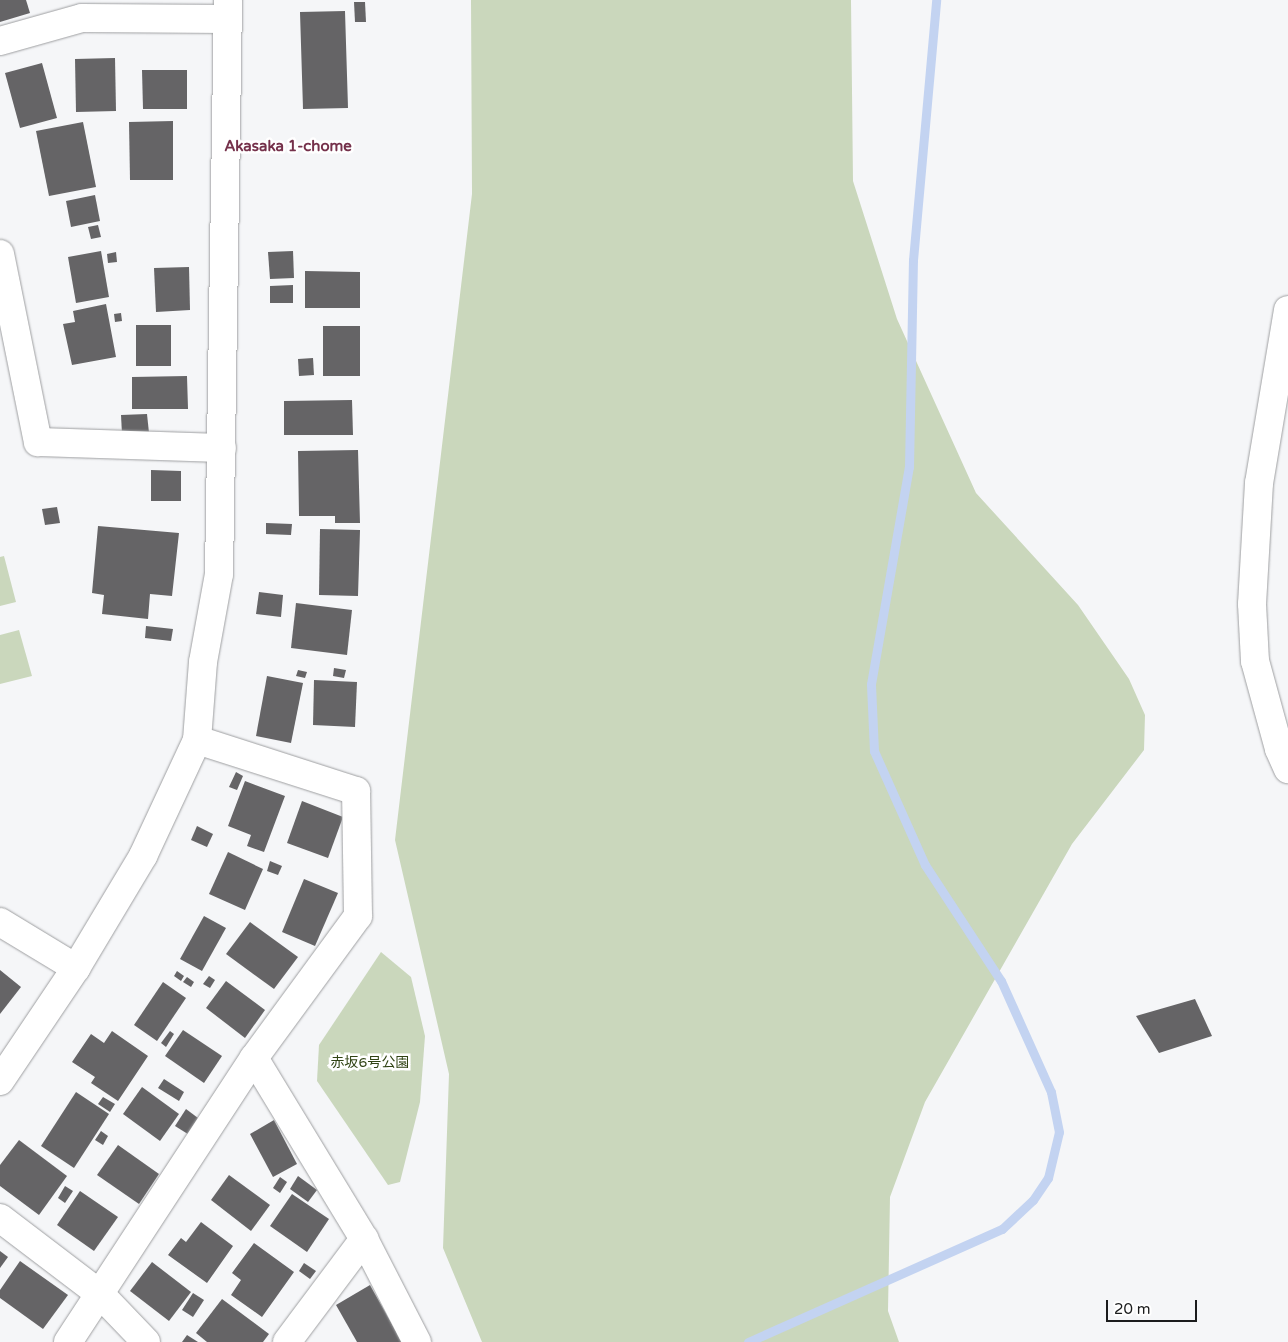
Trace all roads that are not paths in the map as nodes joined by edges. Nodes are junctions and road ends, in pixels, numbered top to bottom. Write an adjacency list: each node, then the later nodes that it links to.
1 (227, 9): 2 (street); 5 (street)
2 (0, 41)
3 (0, 254): 5 (street)
4 (1288, 310): 7 (street)
5 (222, 448): 6 (street)
6 (196, 740): 9 (street); 10 (street)
7 (1288, 769)
8 (0, 922): 9 (street)
9 (76, 968): 11 (street)
10 (254, 1058): 13 (street); 14 (street)
11 (0, 1081)
12 (0, 1218): 14 (street)
13 (364, 1239): 17 (street); 18 (street)
14 (102, 1295): 15 (street); 16 (street)
15 (68, 1342)
16 (146, 1342)
17 (287, 1342)
18 (418, 1342)

